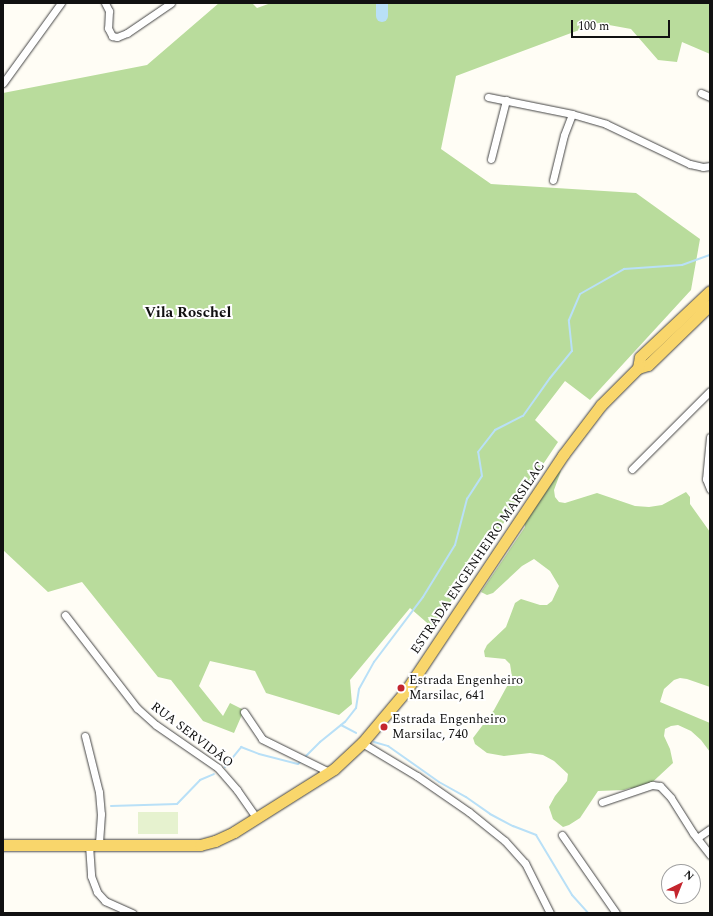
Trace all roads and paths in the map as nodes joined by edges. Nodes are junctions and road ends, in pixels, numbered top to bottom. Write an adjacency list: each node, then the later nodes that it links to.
1 (67, 3): 4 (street)
2 (105, 3): 3 (street)
3 (171, 3)
4 (60, 4): 5 (street)
5 (3, 83)
6 (701, 93): 8 (street)
7 (488, 97): 9 (street)
8 (710, 97)
9 (506, 100): 10 (street); 11 (street)
10 (572, 114): 12 (street); 13 (street)
11 (491, 159)
12 (710, 166)
13 (553, 180)
14 (710, 291): 17 (main road, ESTRADA ENGENHEIRO MARSILAC)
15 (710, 305): 17 (main road, ESTRADA ENGENHEIRO MARSILAC)
16 (710, 312): 17 (street)
17 (635, 371): 25 (main road, ESTRADA ENGENHEIRO MARSILAC)
18 (710, 391): 20 (street)
19 (710, 437): 21 (street)
20 (632, 470)
21 (710, 489)
22 (65, 615): 28 (street, RUA SERVIDÃO)
23 (244, 712): 26 (street)
24 (85, 736): 33 (street)
25 (362, 743): 26 (main road, ESTRADA ENGENHEIRO MARSILAC); 36 (street)
26 (329, 772): 28 (main road, ESTRADA ENGENHEIRO MARSILAC)
27 (602, 802): 31 (street)
28 (257, 819): 33 (main road, ESTRADA ENGENHEIRO MARSILAC)
29 (710, 829): 31 (street)
30 (562, 835): 37 (street)
31 (697, 838): 34 (street)
32 (3, 844): 33 (main road, ESTRADA ENGENHEIRO MARSILAC)
33 (94, 845): 35 (street)
34 (710, 855)
35 (132, 913)
36 (550, 913)
37 (616, 913)

